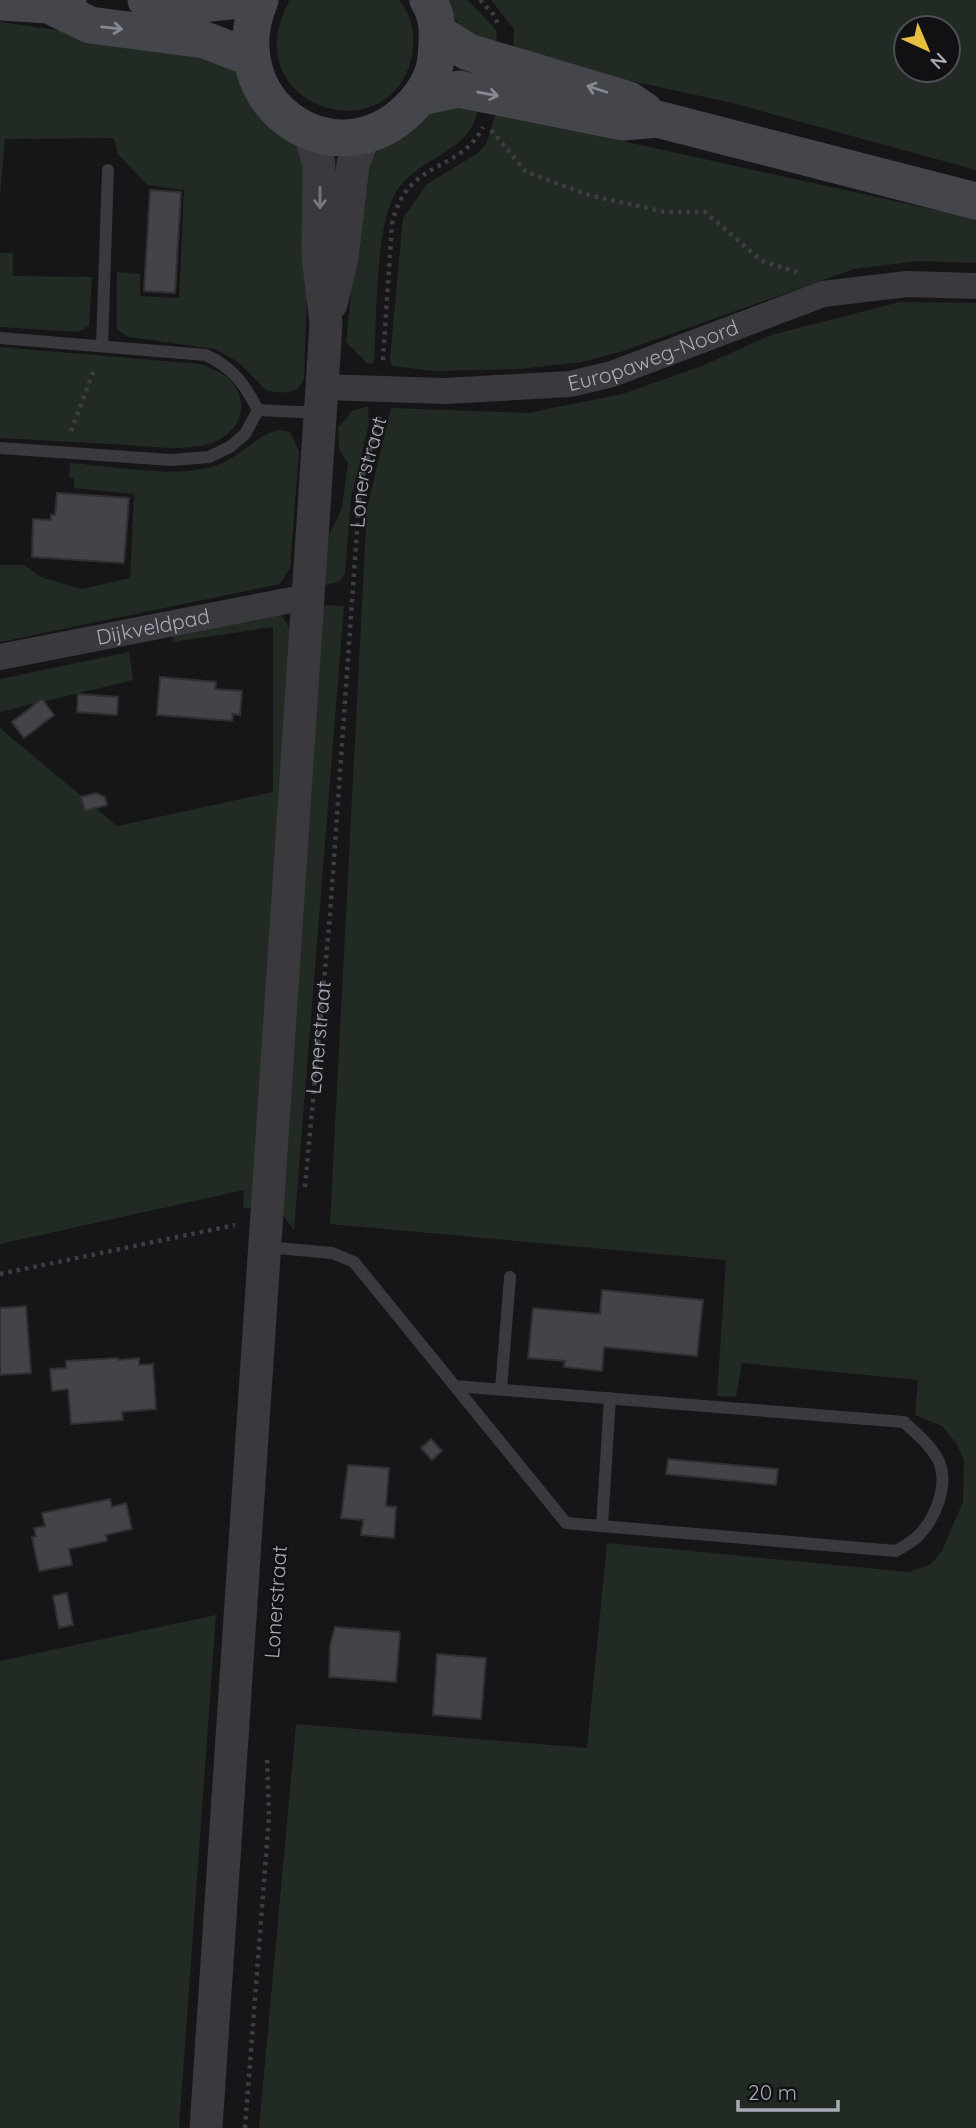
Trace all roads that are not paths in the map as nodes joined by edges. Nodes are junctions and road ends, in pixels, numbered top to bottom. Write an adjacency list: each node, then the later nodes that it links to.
1 (146, 0): 2 (main road)
2 (239, 0)
3 (260, 0): 7 (main road)
4 (0, 2): 5 (main road)
5 (58, 3): 7 (main road, one-way to 7)
6 (433, 16): 8 (main road); 9 (main road, one-way to 6)
7 (249, 58): 10 (main road)
8 (421, 97): 9 (main road, one-way to 9); 11 (main road)
9 (657, 120): 13 (main road)
10 (309, 132): 11 (main road); 15 (street, Lonerstraat, one-way to 15)
11 (365, 135): 15 (street, Lonerstraat)
12 (108, 170): 17 (lane)
13 (976, 201)
14 (976, 286): 18 (street, Europaweg-Noord)
15 (326, 323): 18 (street, Lonerstraat)
16 (0, 338): 17 (lane)
17 (102, 346): 19 (lane)
18 (321, 400): 19 (lane); 21 (street, Lonerstraat)
19 (258, 410): 20 (lane)
20 (0, 448)
21 (307, 597): 22 (street, Dijkveldpad); 23 (street, Lonerstraat)
22 (0, 657)
23 (265, 1237): 25 (lane); 29 (street, Lonerstraat)
24 (510, 1277): 26 (lane)
25 (455, 1386): 26 (lane); 28 (lane)
26 (501, 1389): 27 (lane)
27 (610, 1398): 28 (lane); 28 (lane)
28 (602, 1526)
29 (206, 2128)

